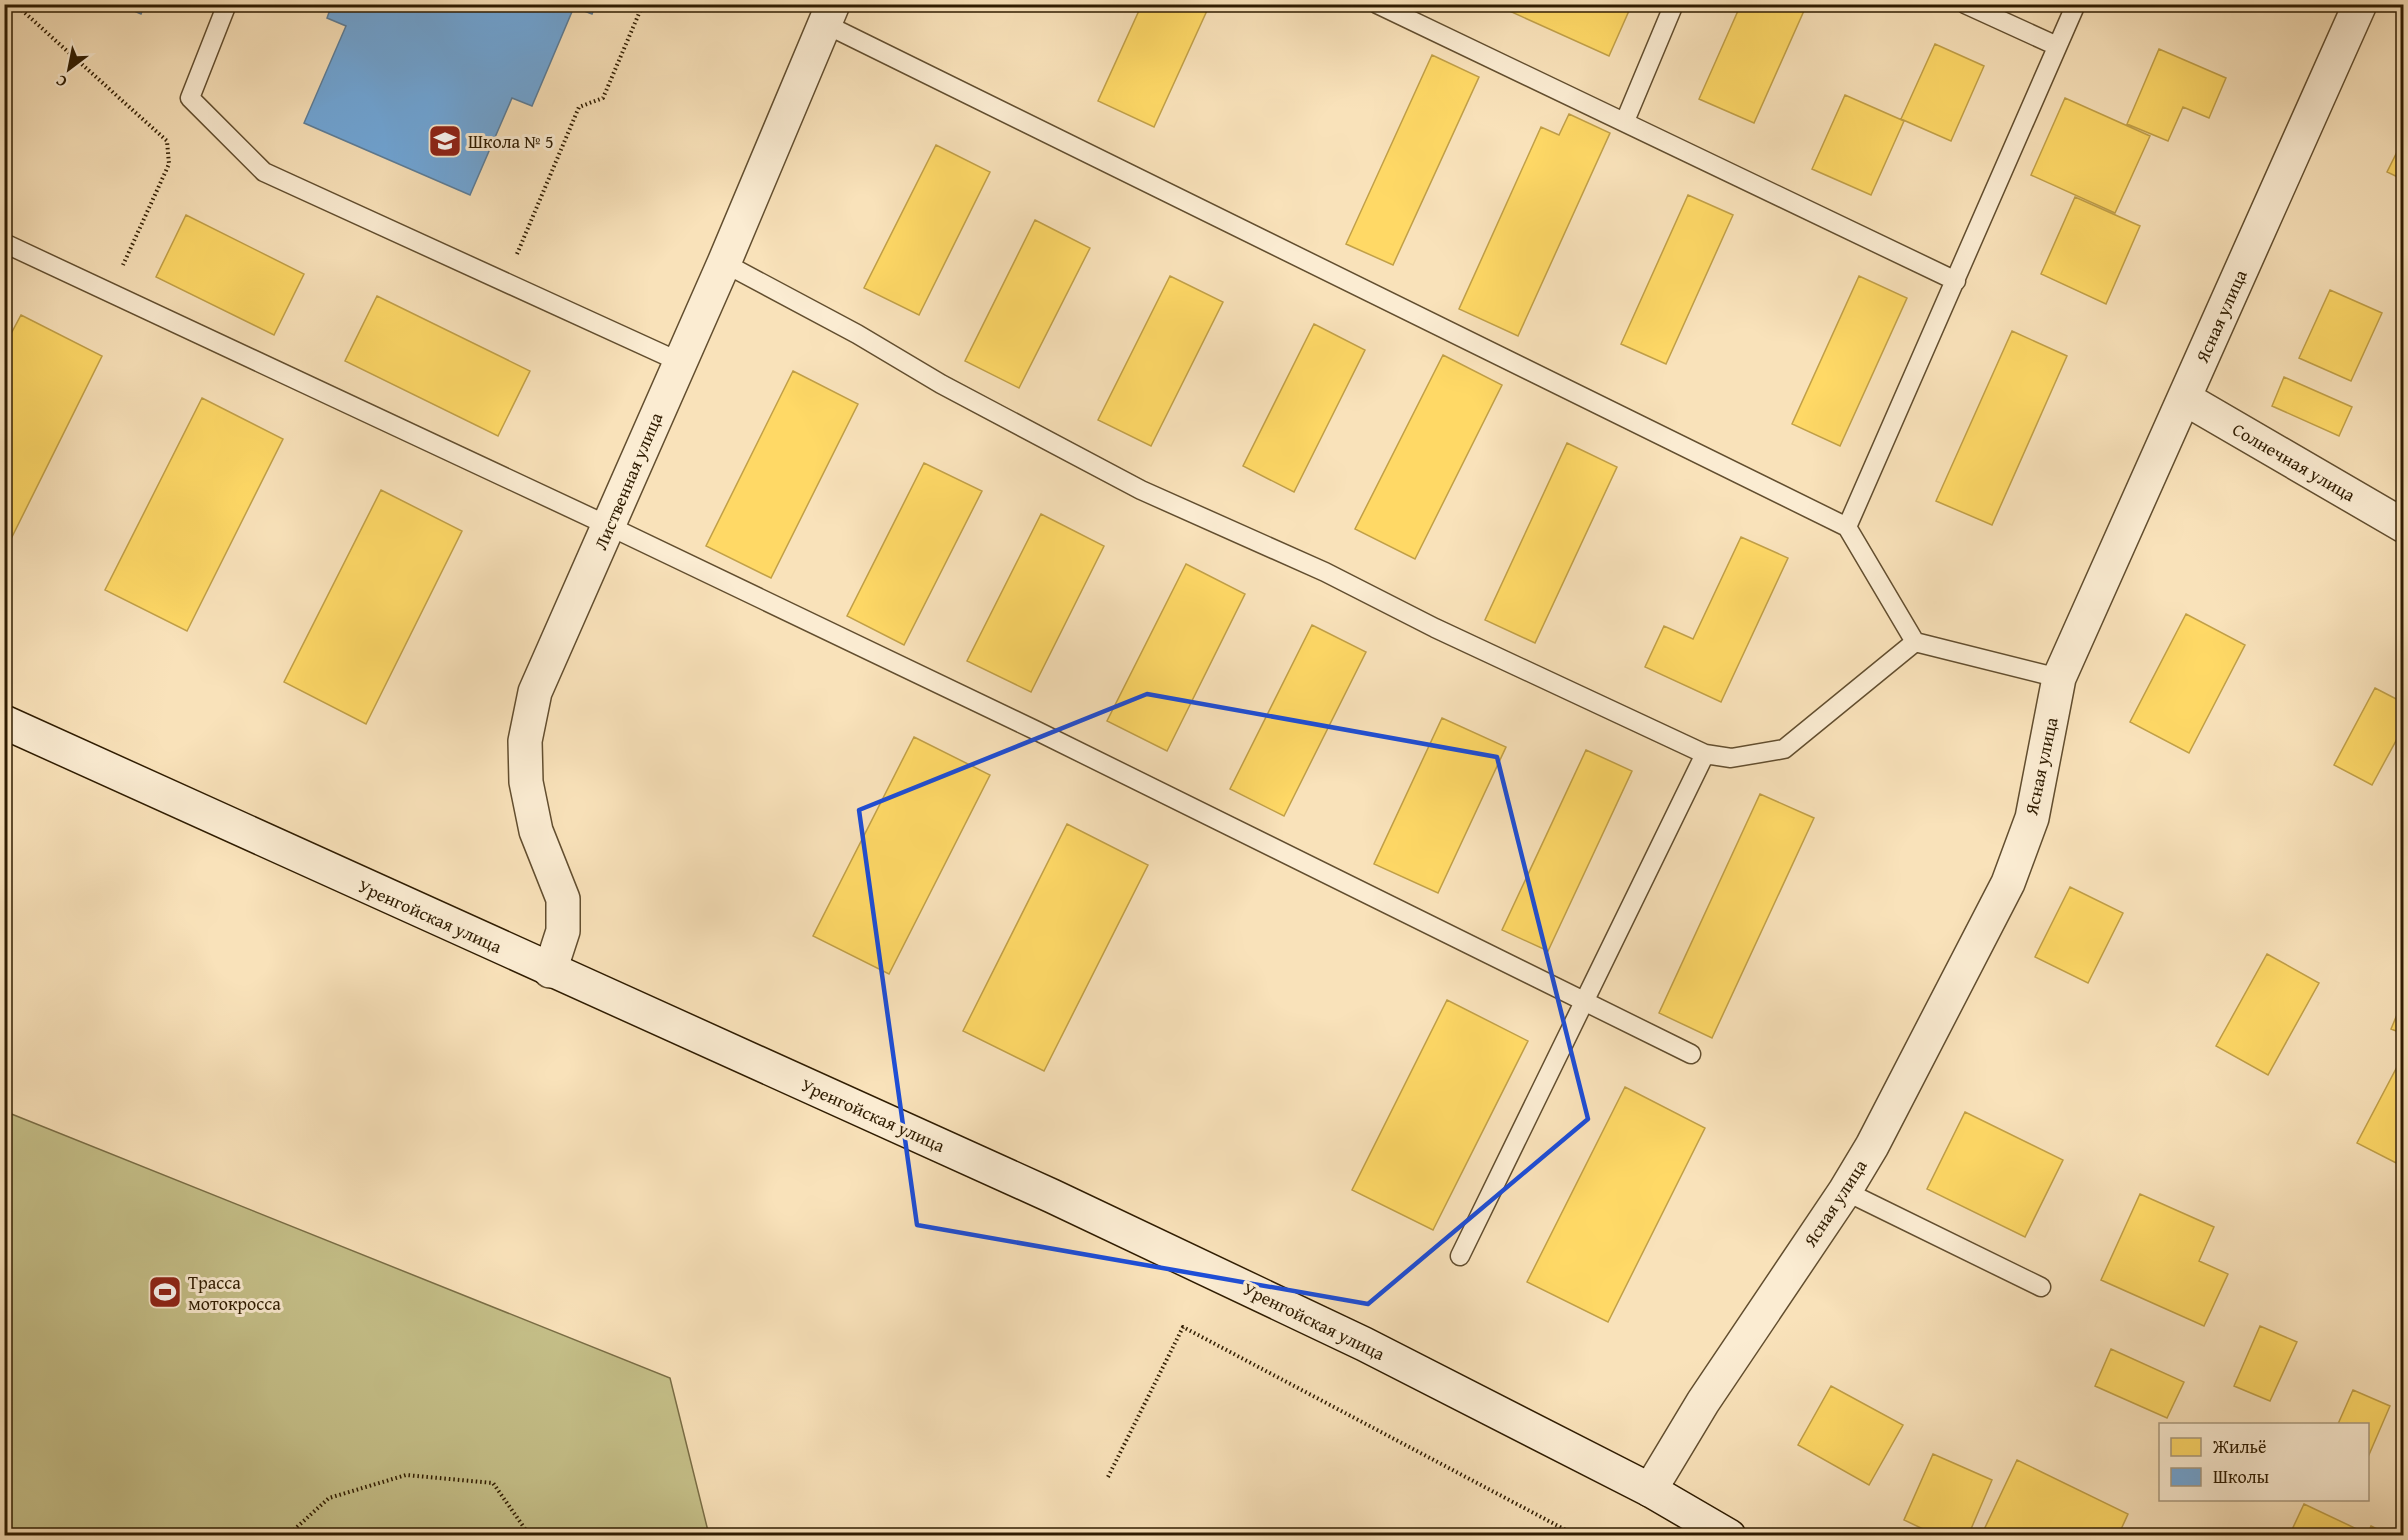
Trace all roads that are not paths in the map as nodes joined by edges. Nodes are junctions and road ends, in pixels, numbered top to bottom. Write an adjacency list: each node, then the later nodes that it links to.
1 (227, 4): 13 (lane)
2 (1377, 4): 9 (lane)
3 (1674, 4): 9 (lane)
4 (1965, 4): 8 (lane)
5 (2076, 4): 8 (lane)
6 (2360, 4): 14 (street, Ясная улица)
7 (829, 14): 11 (street, Лиственная улица); 17 (lane)
8 (2057, 46): 12 (lane)
9 (1625, 121): 12 (lane)
10 (4, 243): 15 (lane)
11 (724, 263): 13 (street, Лиственная улица); 21 (lane)
12 (1956, 281): 17 (lane)
13 (680, 362): 15 (street, Лиственная улица)
14 (2184, 398): 16 (street, Солнечная улица); 19 (street, Ясная улица)
15 (609, 526): 22 (street, Лиственная улица); 23 (lane)
16 (2403, 526)
17 (1846, 527): 18 (lane)
18 (1915, 642): 19 (lane); 21 (lane)
19 (2059, 678): 25 (street, Ясная улица)
20 (4, 722): 22 (street, Уренгойская улица)
21 (1705, 754): 23 (lane)
22 (550, 971): 28 (street, Уренгойская улица)
23 (1584, 1001): 24 (lane); 26 (lane)
24 (1691, 1054)
25 (1845, 1191): 27 (lane); 28 (street, Ясная улица)
26 (1460, 1256)
27 (2041, 1287)
28 (1650, 1490): 29 (street, Уренгойская улица)
29 (1729, 1536)

